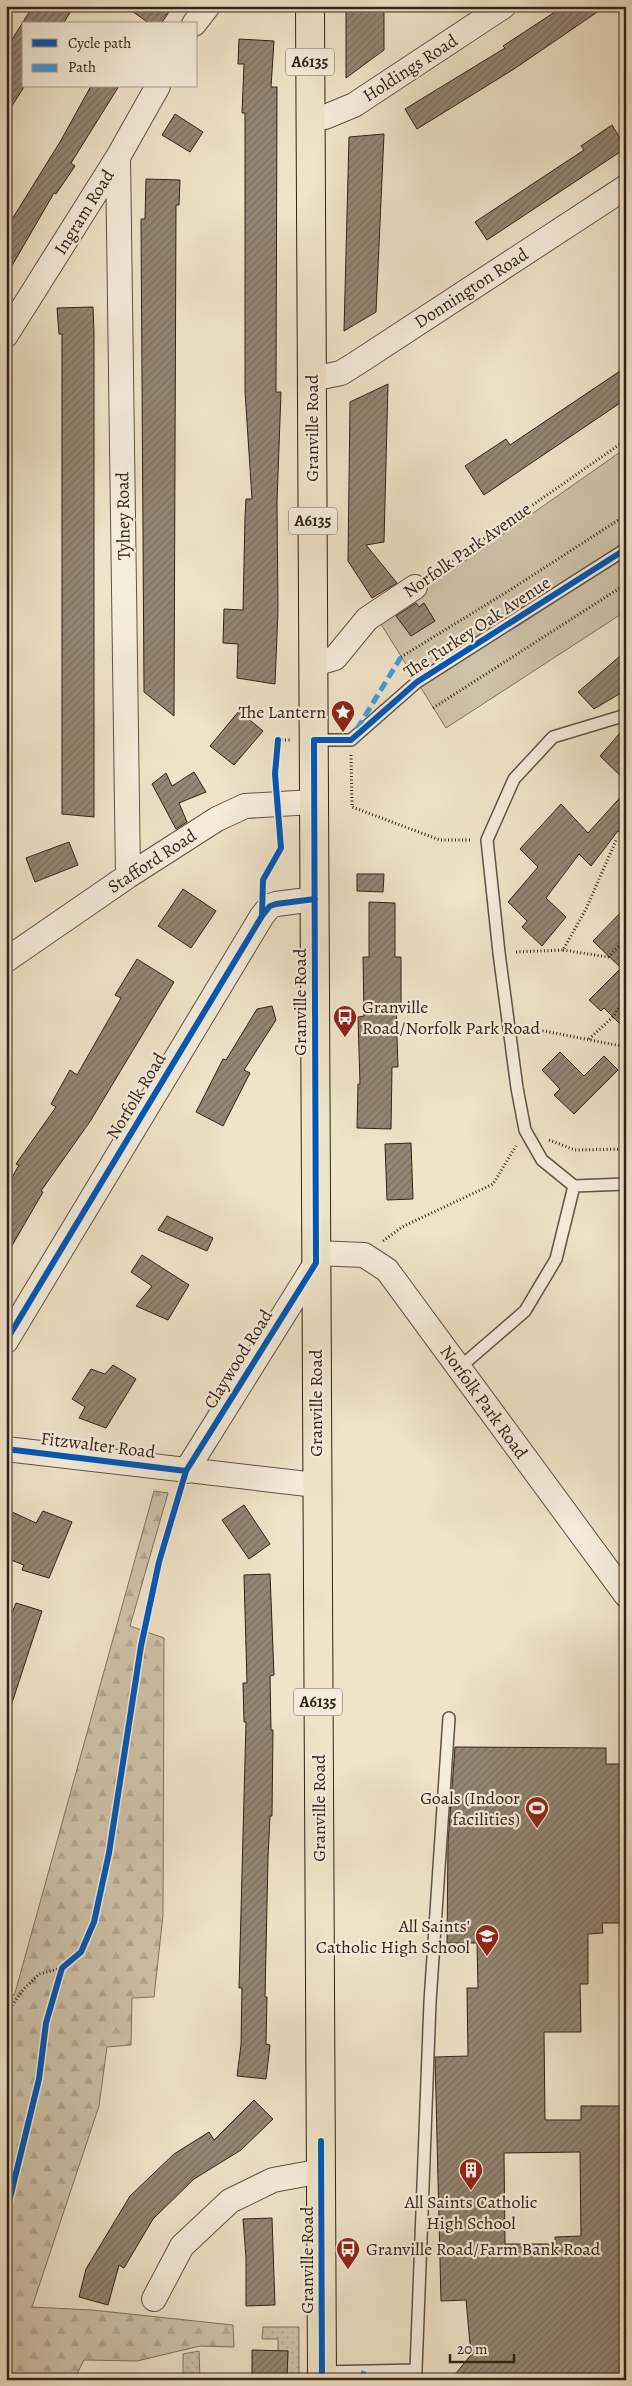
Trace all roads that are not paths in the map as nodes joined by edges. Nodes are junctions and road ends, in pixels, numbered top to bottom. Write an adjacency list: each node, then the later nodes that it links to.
1 (208, 6): 4 (street)
2 (310, 6): 6 (main road, Granville Road / A6135)
3 (504, 6): 6 (street, Holdings Road)
4 (196, 22)
5 (157, 88): 7 (street, Ingram Road)
6 (310, 118): 10 (main road, Granville Road / A6135)
7 (118, 157): 9 (street, Ingram Road); 17 (street, Tylney Road)
8 (626, 187): 10 (street, Donnington Road)
9 (6, 336)
10 (312, 379): 13 (main road, Granville Road / A6135)
11 (626, 548): 15 (lane, The Turkey Oak Avenue)
12 (415, 587): 13 (street, Norfolk Park Avenue)
13 (314, 664): 15 (main road, Granville Road / A6135)
14 (626, 715): 21 (lane)
15 (314, 740): 16 (main road, Granville Road / A6135)
16 (313, 802): 17 (street, Stafford Road); 18 (main road, Granville Road / A6135)
17 (128, 876): 19 (street, Stafford Road)
18 (315, 899): 22 (main road, Granville Road / A6135); 23 (street, Norfolk Road)
19 (6, 960)
20 (626, 1184): 21 (lane)
21 (574, 1186): 24 (lane)
22 (316, 1258): 24 (street, Norfolk Park Road); 26 (street, Claywood Road); 27 (main road, Granville Road / A6135)
23 (6, 1341)
24 (459, 1368): 28 (street, Norfolk Park Road)
25 (6, 1449): 26 (street, Fitzwalter Road)
26 (186, 1471): 27 (street, Fitzwalter Road)
27 (316, 1485): 30 (main road, Granville Road / A6135)
28 (626, 1595)
29 (449, 1718): 32 (lane)
30 (322, 2171): 31 (street); 33 (main road, Granville Road / A6135)
31 (154, 2299)
32 (416, 2375): 33 (lane)
33 (322, 2376)

